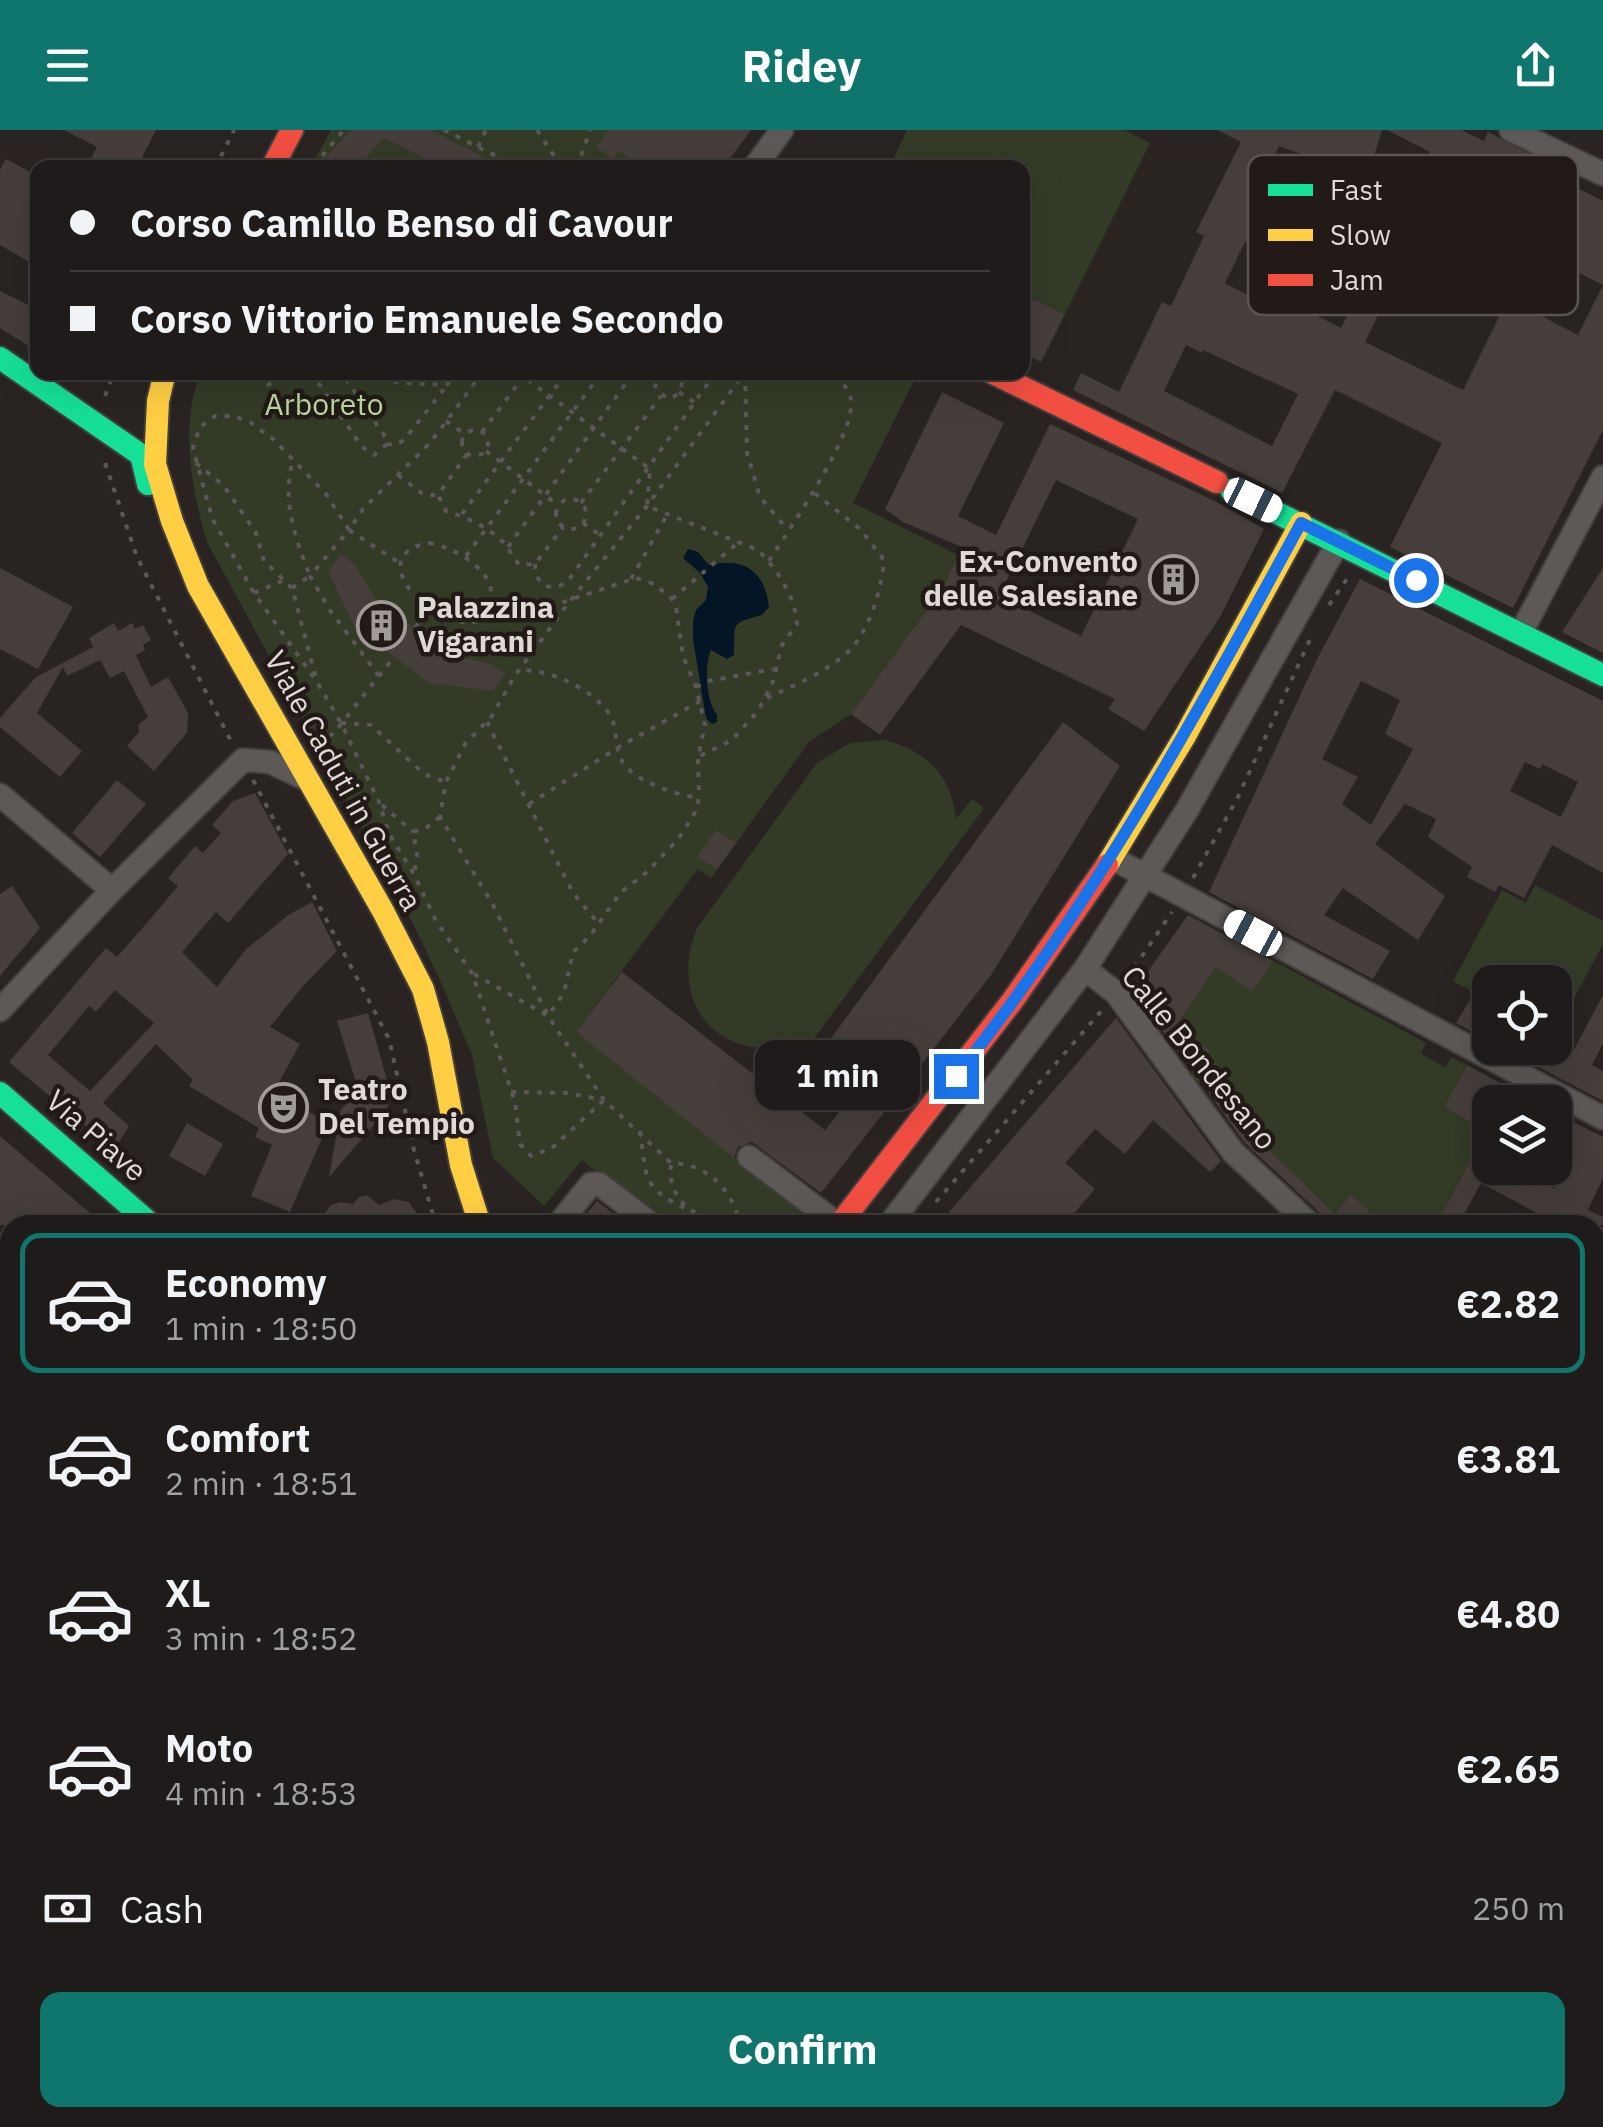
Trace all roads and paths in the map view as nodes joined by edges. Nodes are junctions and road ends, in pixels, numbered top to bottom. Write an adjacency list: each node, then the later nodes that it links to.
1 (234, 130): 12 (path)
2 (292, 130): 13 (street)
3 (344, 130): 14 (path)
4 (444, 130): 10 (path)
5 (486, 130): 10 (path)
6 (538, 130): 16 (path)
7 (590, 130): 17 (path)
8 (782, 130): 18 (street)
9 (1511, 130): 11 (street)
10 (478, 147): 15 (path)
11 (1563, 155)
12 (219, 160)
13 (276, 160)
14 (321, 160)
15 (504, 160)
16 (557, 160)
17 (580, 160)
18 (760, 160)
19 (1578, 162): 20 (street)
20 (1603, 174)
21 (0, 358): 22 (street)
22 (30, 379)
23 (32, 380): 52 (street)
24 (111, 380): 52 (path)
25 (163, 380): 89 (street, Viale Caduti in Guerra)
26 (275, 380): 45 (path)
27 (316, 380): 56 (path)
28 (345, 380): 56 (path)
29 (378, 380): 44 (path)
30 (451, 380): 44 (path)
31 (477, 380): 51 (path)
32 (521, 380): 54 (path)
33 (531, 380): 47 (path)
34 (561, 380): 47 (path)
35 (596, 380): 50 (path)
36 (628, 380): 53 (path)
37 (656, 380): 48 (path)
38 (681, 380): 46 (path)
39 (711, 380): 49 (path)
40 (739, 380): 72 (path)
41 (745, 380): 80 (path)
42 (838, 380): 67 (path)
43 (1006, 380): 76 (street)
44 (448, 384): 56 (path)
45 (267, 386)
46 (679, 392): 48 (path); 49 (path)
47 (549, 396): 50 (path); 61 (path)
48 (662, 396): 57 (path)
49 (695, 403): 63 (path)
50 (572, 413): 53 (path); 66 (path)
51 (446, 421): 55 (path); 64 (path)
52 (96, 424): 89 (street); 114 (path)
53 (593, 428): 57 (path); 69 (path)
54 (482, 432): 55 (path); 58 (path)
55 (465, 434): 59 (path)
56 (387, 444)
57 (623, 450): 63 (path); 70 (path)
58 (486, 451): 59 (path); 61 (path)
59 (467, 454): 68 (path)
60 (293, 461): 62 (path); 79 (path); 90 (path)
61 (501, 462): 66 (path); 73 (path)
62 (196, 463): 92 (path); 94 (path)
63 (650, 469): 72 (path); 81 (path)
64 (398, 475): 68 (path); 79 (path)
65 (1603, 477): 100 (street)
66 (524, 478): 69 (path); 78 (path)
67 (812, 491): 80 (path); 108 (path)
68 (438, 494): 73 (path)
69 (545, 494): 71 (path); 84 (path)
70 (581, 503): 71 (path); 75 (path)
71 (559, 506): 77 (path)
72 (647, 506): 74 (path); 96 (path)
73 (462, 514): 78 (path)
74 (667, 515): 82 (path); 91 (path)
75 (584, 523): 77 (path); 81 (path)
76 (1301, 523): 83 (street); 124 (street)
77 (564, 527): 88 (path)
78 (486, 529): 84 (path); 85 (path)
79 (349, 530): 87 (path); 90 (path)
80 (788, 530): 86 (path)
81 (601, 536): 88 (path)
82 (740, 541): 86 (path); 95 (path)
83 (1338, 542): 100 (street); 126 (street)
84 (508, 547): 88 (path)
85 (466, 556): 87 (path); 98 (path)
86 (769, 561): 102 (path)
87 (401, 564): 97 (path)
88 (535, 564)
89 (191, 573): 116 (street, Viale Caduti in Guerra)
90 (310, 576): 93 (path); 105 (path)
91 (631, 579): 95 (path); 96 (path)
92 (284, 581): 93 (path); 94 (path)
93 (292, 588): 106 (path)
94 (254, 593): 106 (path)
95 (672, 599): 107 (path)
96 (570, 602): 98 (path); 103 (path)
97 (430, 608): 98 (path); 99 (path)
98 (486, 612)
99 (415, 628)
100 (1521, 633): 104 (street)
101 (394, 657): 105 (path)
102 (774, 669): 107 (path); 108 (path)
103 (520, 670): 110 (path); 113 (path)
104 (1603, 675)
105 (379, 676): 111 (path)
106 (317, 682): 111 (path)
107 (699, 685): 109 (path)
108 (767, 698): 115 (path)
109 (700, 701): 113 (path); 115 (path)
110 (486, 722): 117 (path); 121 (path)
111 (341, 723): 112 (path); 117 (path); 120 (path)
112 (310, 747)
113 (619, 747): 119 (path); 121 (path)
114 (237, 751): 116 (street); 127 (street); 142 (path)
115 (698, 757): 119 (path)
116 (306, 779): 143 (street, Viale Caduti in Guerra)
117 (446, 782): 122 (path)
118 (0, 795): 127 (street)
119 (698, 798): 128 (path)
120 (379, 802): 123 (path); 125 (path)
121 (530, 804): 128 (path)
122 (440, 817): 123 (path); 132 (path)
123 (413, 832): 125 (path)
124 (1112, 858): 126 (street); 149 (street)
125 (414, 874): 130 (path)
126 (1146, 876): 129 (street); 136 (street)
127 (112, 890): 131 (street)
128 (598, 923): 132 (path)
129 (1084, 969): 150 (street); 151 (street, Calle Bondesano)
130 (472, 973): 132 (path); 134 (path)
131 (0, 1010)
132 (548, 1016): 135 (path)
133 (0, 1092): 141 (street, Via Piave)
134 (511, 1092): 135 (path); 135 (path)
135 (604, 1100): 137 (path)
136 (1603, 1118)
137 (640, 1131): 139 (path); 140 (path)
138 (748, 1157): 148 (street)
139 (671, 1162): 140 (path); 147 (path)
140 (689, 1210): 146 (path)
141 (141, 1215)
142 (433, 1215)
143 (477, 1215)
144 (566, 1215): 145 (street)
145 (640, 1215)
146 (701, 1215)
147 (738, 1215)
148 (826, 1215)
149 (848, 1215)
150 (897, 1215)
151 (1300, 1215)

